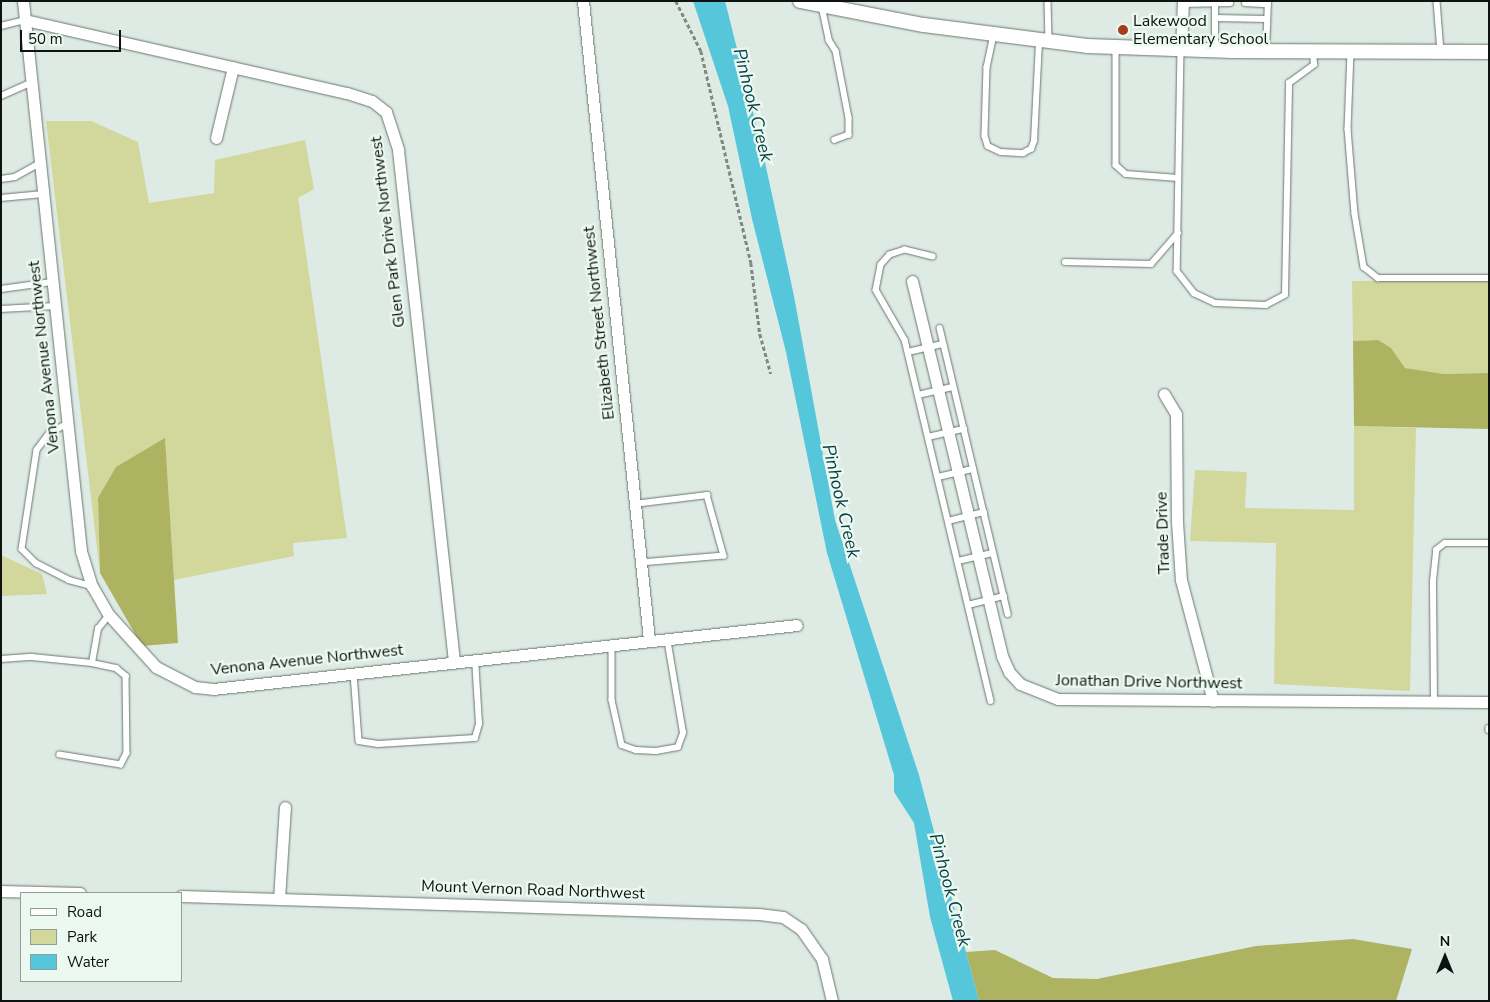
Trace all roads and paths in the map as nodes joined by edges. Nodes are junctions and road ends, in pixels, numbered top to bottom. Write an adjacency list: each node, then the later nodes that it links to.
1 (23, 1): 15 (street, Venona Avenue Northwest)
2 (583, 1): 62 (street, Elizabeth Street Northwest)
3 (676, 1): 50 (path)
4 (800, 1): 12 (street)
5 (1048, 1): 18 (lane)
6 (1437, 1): 25 (lane)
7 (1183, 2): 8 (lane); 20 (street)
8 (1215, 2): 10 (lane); 13 (lane)
9 (1267, 2): 11 (lane); 14 (lane)
10 (1230, 3)
11 (1245, 3)
12 (822, 6): 17 (street); 31 (lane)
13 (1215, 18): 14 (lane); 21 (lane)
14 (1266, 19): 22 (lane)
15 (25, 20): 16 (lane); 27 (street, Glen Park Drive Northwest); 28 (street, Venona Avenue Northwest)
16 (1, 26)
17 (994, 35): 18 (street); 18 (lane)
18 (1044, 42): 19 (street)
19 (1116, 48): 20 (street); 33 (lane)
20 (1181, 50): 21 (street); 33 (lane)
21 (1215, 51): 22 (street)
22 (1266, 51): 23 (street)
23 (1313, 52): 24 (street); 37 (lane)
24 (1351, 52): 25 (street); 40 (lane)
25 (1441, 52): 26 (street)
26 (1489, 52)
27 (233, 67): 30 (street); 83 (street, Glen Park Drive Northwest)
28 (32, 82): 29 (lane); 32 (street, Venona Avenue Northwest)
29 (1, 96)
30 (216, 138)
31 (835, 140)
32 (40, 163): 34 (lane); 35 (street, Venona Avenue Northwest)
33 (1178, 178): 37 (lane)
34 (1, 179)
35 (43, 194): 36 (lane); 42 (street, Venona Avenue Northwest)
36 (1, 198)
37 (1178, 233): 39 (lane)
38 (934, 257): 49 (lane)
39 (1065, 262)
40 (1489, 278)
41 (912, 281): 48 (street, Jonathan Drive Northwest)
42 (52, 282): 43 (lane); 44 (street, Venona Avenue Northwest)
43 (1, 289)
44 (55, 306): 45 (lane); 55 (street, Venona Avenue Northwest)
45 (1, 309)
46 (940, 328): 47 (lane)
47 (943, 344): 48 (lane); 51 (lane)
48 (927, 348): 49 (lane); 52 (street, Jonathan Drive Northwest)
49 (908, 352): 54 (lane)
50 (771, 374)
51 (954, 387): 52 (lane); 56 (lane)
52 (938, 390): 54 (lane); 57 (street, Jonathan Drive Northwest)
53 (1164, 394): 87 (street, Trade Drive)
54 (918, 395): 58 (lane)
55 (68, 424): 71 (street, Venona Avenue Northwest); 71 (lane)
56 (964, 429): 57 (lane); 59 (lane)
57 (948, 433): 58 (lane); 60 (street, Jonathan Drive Northwest)
58 (928, 437): 61 (lane)
59 (973, 469): 60 (lane); 63 (lane)
60 (957, 472): 61 (lane); 64 (street, Jonathan Drive Northwest)
61 (938, 477): 65 (lane)
62 (634, 504): 70 (street, Elizabeth Street Northwest); 70 (lane)
63 (984, 512): 64 (lane); 67 (lane)
64 (968, 516): 65 (lane); 68 (street, Jonathan Drive Northwest)
65 (948, 520): 69 (lane)
66 (1489, 543): 88 (lane)
67 (993, 553): 68 (lane); 72 (lane)
68 (978, 557): 69 (lane); 73 (street, Jonathan Drive Northwest)
69 (958, 561): 74 (lane)
70 (641, 563): 79 (street, Elizabeth Street Northwest)
71 (92, 586): 76 (street, Venona Avenue Northwest)
72 (1004, 596): 73 (lane); 75 (lane)
73 (988, 600): 74 (lane); 87 (street, Jonathan Drive Northwest)
74 (968, 605): 86 (lane)
75 (1008, 614)
76 (109, 616): 84 (lane); 85 (street, Venona Avenue Northwest)
77 (797, 625): 78 (street, Venona Avenue Northwest)
78 (667, 638): 79 (street, Venona Avenue Northwest); 80 (lane)
79 (649, 640): 80 (street, Venona Avenue Northwest)
80 (612, 644): 82 (street, Venona Avenue Northwest)
81 (1, 658): 84 (lane)
82 (475, 659): 83 (street, Venona Avenue Northwest); 85 (lane)
83 (454, 661): 85 (street, Venona Avenue Northwest)
84 (92, 663): 90 (lane)
85 (354, 672)
86 (991, 701)
87 (1213, 701): 88 (street, Jonathan Drive Northwest)
88 (1434, 702): 89 (street, Jonathan Drive Northwest)
89 (1489, 702)
90 (60, 756)
91 (285, 807): 95 (street)
92 (1, 891): 93 (street)
93 (40, 892)
94 (182, 896): 95 (street, Mount Vernon Road Northwest)
95 (279, 899): 96 (street, Mount Vernon Road Northwest)
96 (832, 1001)

